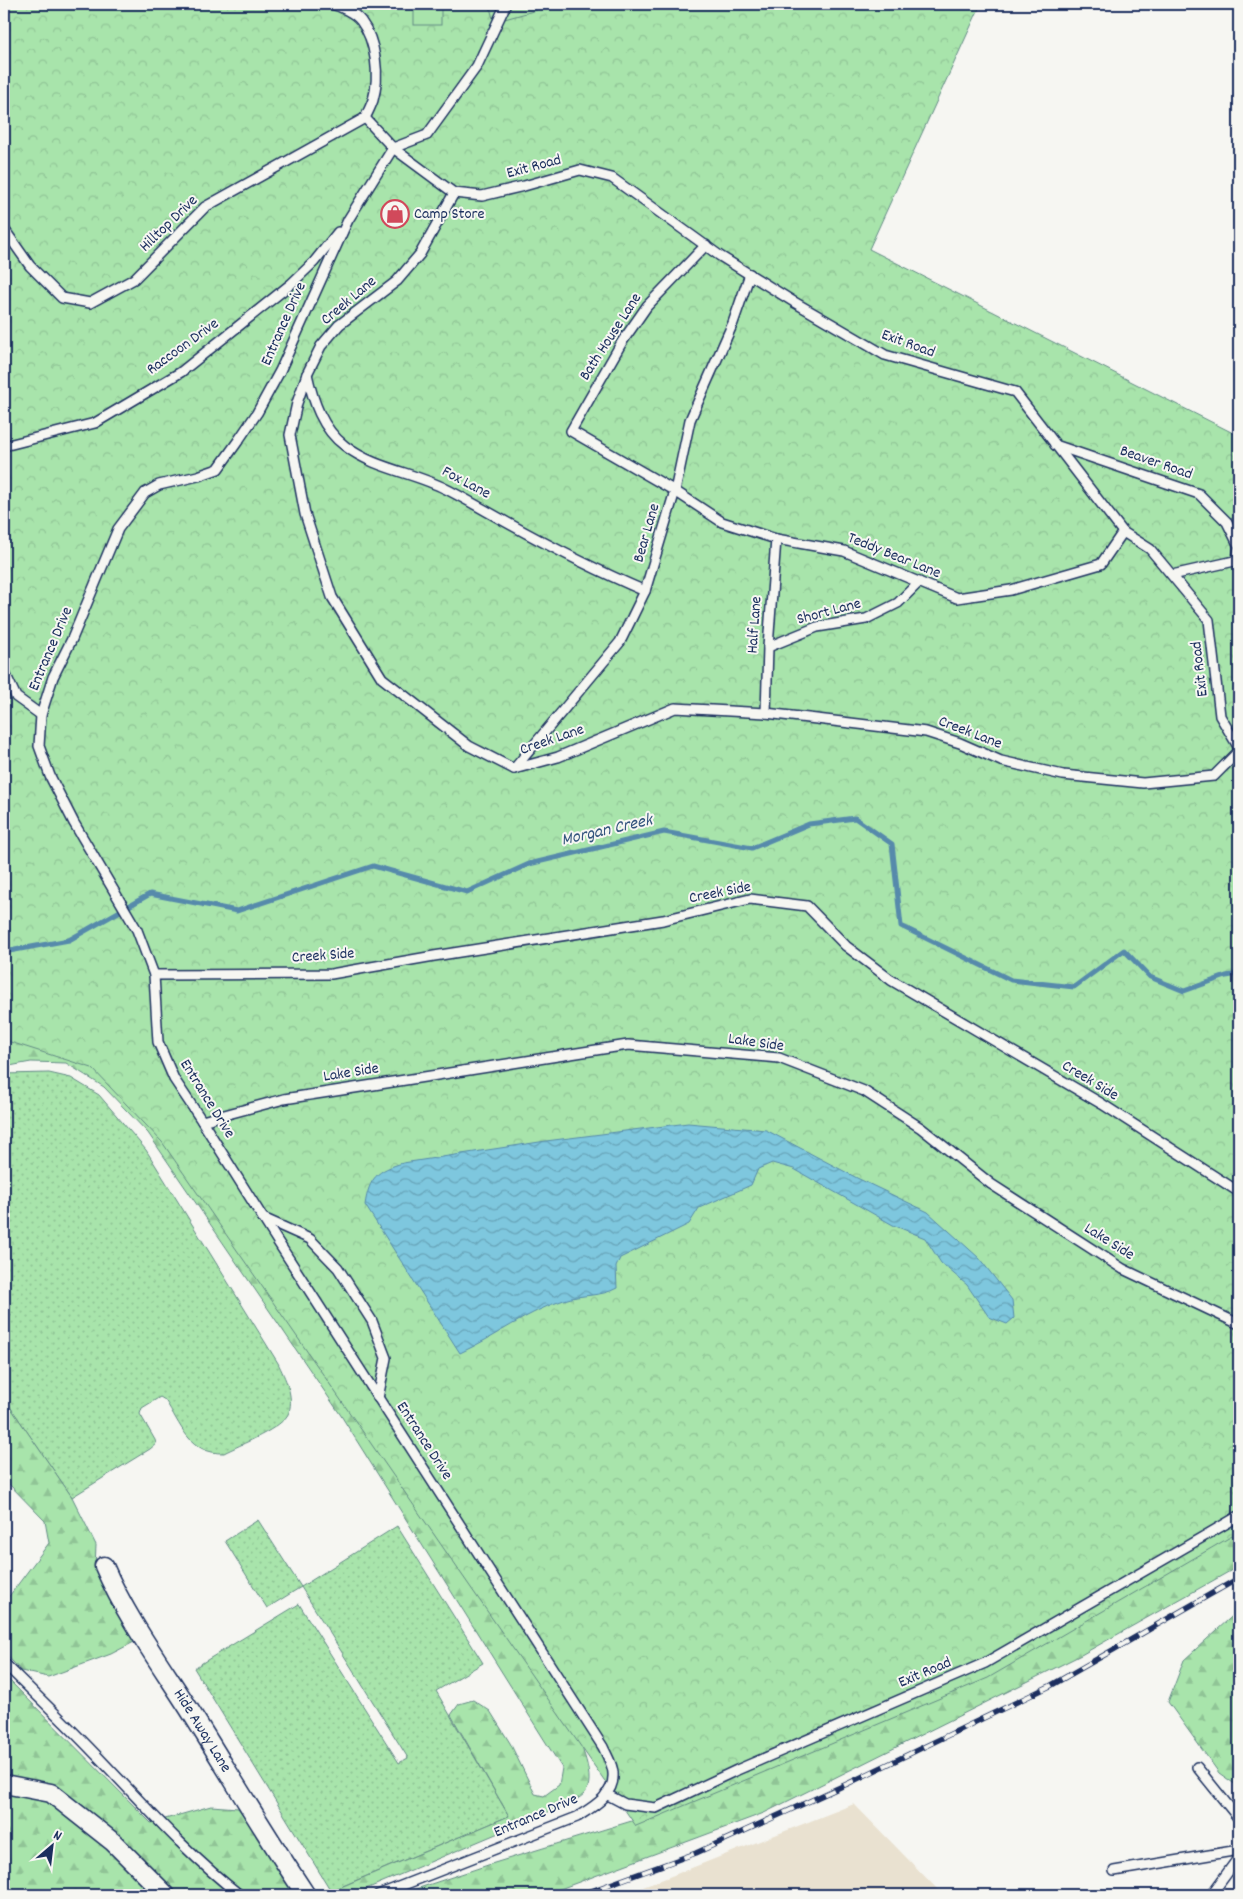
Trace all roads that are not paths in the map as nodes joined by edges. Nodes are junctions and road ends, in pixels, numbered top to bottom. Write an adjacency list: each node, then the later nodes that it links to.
1 (331, 4): 3 (lane)
2 (506, 4): 4 (lane)
3 (365, 118): 4 (lane); 7 (lane, Hilltop Drive)
4 (393, 148): 5 (lane); 6 (lane, Entrance Drive)
5 (454, 193): 8 (lane, Exit Road); 10 (lane, Creek Lane)
6 (348, 220): 13 (lane, Raccoon Drive); 24 (lane, Entrance Drive)
7 (4, 229)
8 (706, 245): 9 (lane, Exit Road); 11 (lane, Bath House Lane)
9 (750, 274): 12 (lane, Exit Road); 14 (lane, Bear Lane)
10 (306, 374): 20 (lane, Fox Lane); 26 (lane, Creek Lane)
11 (570, 431): 14 (lane, Teddy Bear Lane)
12 (1055, 445): 15 (lane, Exit Road); 17 (lane, Beaver Road)
13 (4, 446)
14 (675, 491): 16 (lane, Teddy Bear Lane); 20 (lane, Bear Lane)
15 (1123, 532): 18 (lane, Exit Road); 19 (lane, Teddy Bear Lane)
16 (776, 539): 19 (lane, Teddy Bear Lane); 21 (lane, Half Lane)
17 (1238, 560): 18 (lane)
18 (1172, 575): 25 (lane, Exit Road)
19 (919, 582): 21 (lane, Short Lane)
20 (645, 591): 26 (lane, Bear Lane)
21 (768, 647): 23 (lane, Half Lane)
22 (4, 671): 24 (lane)
23 (766, 713): 25 (lane, Creek Lane); 26 (lane, Creek Lane)
24 (41, 715): 27 (lane, Entrance Drive)
25 (1239, 750)
26 (514, 769)
27 (154, 975): 28 (lane, Entrance Drive); 29 (lane, Creek Side)
28 (202, 1121): 30 (lane, Entrance Drive); 31 (lane, Lake Side)
29 (1239, 1192)
30 (262, 1217): 32 (lane, Entrance Drive); 32 (lane)
31 (1239, 1324)
32 (378, 1398): 38 (lane, Entrance Drive)
33 (1239, 1516): 38 (lane, Exit Road)
34 (104, 1566): 45 (street, Hide Away Lane)
35 (4, 1663): 44 (lane)
36 (1197, 1767): 39 (lane)
37 (4, 1784): 43 (street)
38 (606, 1794): 46 (lane, Entrance Drive)
39 (1239, 1818)
40 (1239, 1850): 42 (lane)
41 (1239, 1857): 47 (lane)
42 (1114, 1871)
43 (166, 1895)
44 (240, 1895)
45 (306, 1895)
46 (378, 1895)
47 (1211, 1895)

